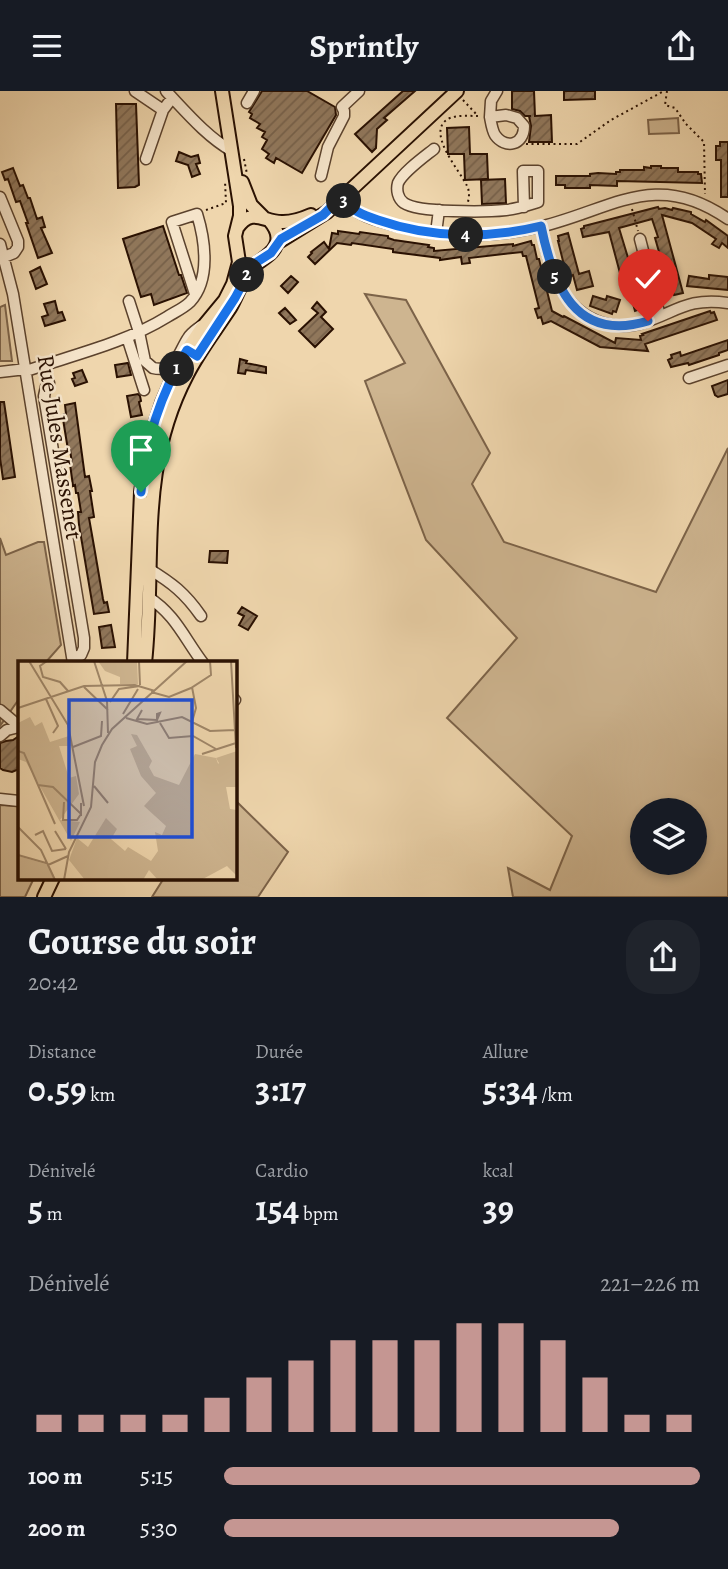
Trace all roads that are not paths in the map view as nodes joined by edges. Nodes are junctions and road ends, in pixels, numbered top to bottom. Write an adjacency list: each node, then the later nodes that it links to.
1 (135, 91): 9 (street)
2 (222, 91): 12 (main road)
3 (254, 91): 8 (street)
4 (359, 91): 14 (street)
5 (496, 91): 10 (street)
6 (169, 94): 9 (street); 12 (street)
7 (459, 95): 16 (main road)
8 (247, 103)
9 (163, 110): 13 (street)
10 (490, 117): 10 (street)
11 (433, 149): 18 (street)
12 (237, 151): 19 (main road); 22 (main road)
13 (146, 159)
14 (321, 176)
15 (0, 197): 28 (street)
16 (341, 197): 19 (main road); 23 (street); 25 (main road)
17 (524, 207): 18 (street)
18 (439, 210): 23 (street)
19 (266, 219): 22 (main road); 25 (main road)
20 (728, 219): 21 (street)
21 (541, 226): 23 (street); 33 (street)
22 (237, 228): 27 (main road)
23 (436, 233)
24 (640, 239): 33 (street)
25 (277, 243): 29 (main road)
26 (0, 244): 28 (street, Rue Jules Massenet)
27 (237, 246): 29 (main road); 36 (main road)
28 (4, 257): 38 (street, Rue Jules Massenet)
29 (265, 257): 36 (main road)
30 (195, 294): 30 (street); 34 (street)
31 (129, 301): 34 (street)
32 (728, 303): 33 (street)
33 (660, 316)
34 (139, 332): 35 (street); 36 (street)
35 (127, 337): 38 (street); 42 (street)
36 (189, 351): 45 (main road)
37 (728, 365): 40 (street)
38 (26, 370): 39 (street); 44 (street, Rue Jules Massenet)
39 (0, 372)
40 (689, 378)
41 (50, 383): 43 (street)
42 (144, 390)
43 (67, 535): 44 (street); 48 (street)
44 (54, 538): 48 (street, Rue Jules Massenet)
45 (143, 568): 46 (main road); 47 (street); 49 (main road)
46 (148, 597): 50 (main road); 51 (street)
47 (201, 615)
48 (74, 661)
49 (134, 661)
50 (145, 661)
51 (202, 661)
52 (0, 710): 53 (street)
53 (18, 726)
54 (18, 727): 55 (street)
55 (0, 736)
56 (0, 799): 57 (street)
57 (18, 801)
58 (53, 879): 59 (main road)
59 (44, 897)

